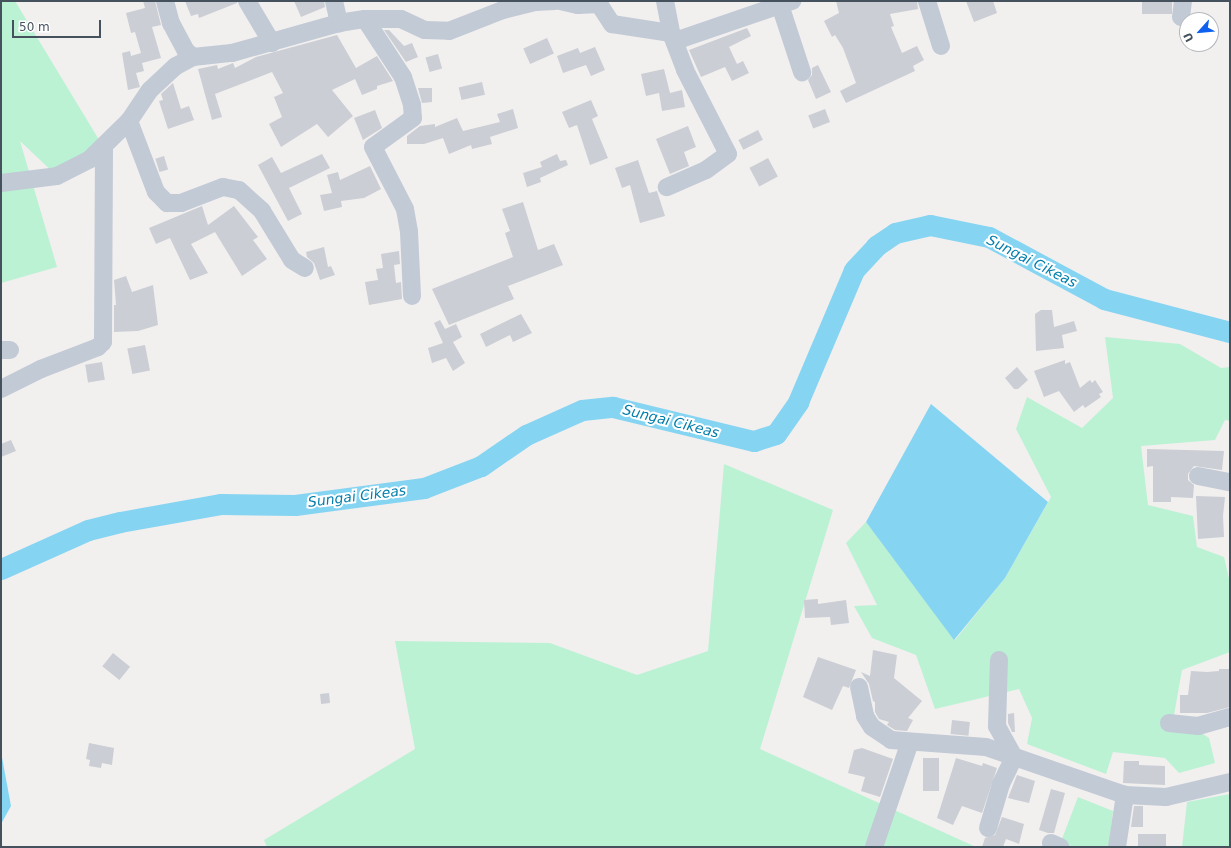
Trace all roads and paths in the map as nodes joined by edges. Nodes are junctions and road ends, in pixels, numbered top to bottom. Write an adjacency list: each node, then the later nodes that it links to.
1 (165, 1): 14 (street)
2 (247, 1): 12 (street)
3 (334, 1): 10 (street)
4 (555, 1): 9 (street)
5 (560, 1): 11 (street)
6 (665, 1): 11 (street)
7 (927, 1): 13 (street)
8 (786, 3): 11 (street); 15 (street)
9 (365, 19): 10 (street); 21 (street)
10 (339, 23): 12 (street)
11 (673, 37): 19 (street)
12 (272, 43): 14 (street)
13 (941, 46)
14 (193, 57): 16 (street)
15 (802, 72)
16 (129, 121): 17 (street); 20 (street)
17 (104, 148): 18 (street); 22 (street)
18 (1, 183)
19 (667, 186)
20 (305, 268)
21 (412, 296)
22 (1, 389)
23 (1198, 476): 24 (street)
24 (1230, 482)
25 (999, 660): 30 (street)
26 (859, 687): 29 (street)
27 (1230, 717): 28 (street)
28 (1169, 723)
29 (910, 742): 30 (street); 34 (street)
30 (1014, 757): 32 (street); 33 (street)
31 (1230, 782): 32 (street)
32 (1125, 795): 35 (street)
33 (988, 828)
34 (874, 847)
35 (1117, 847)

